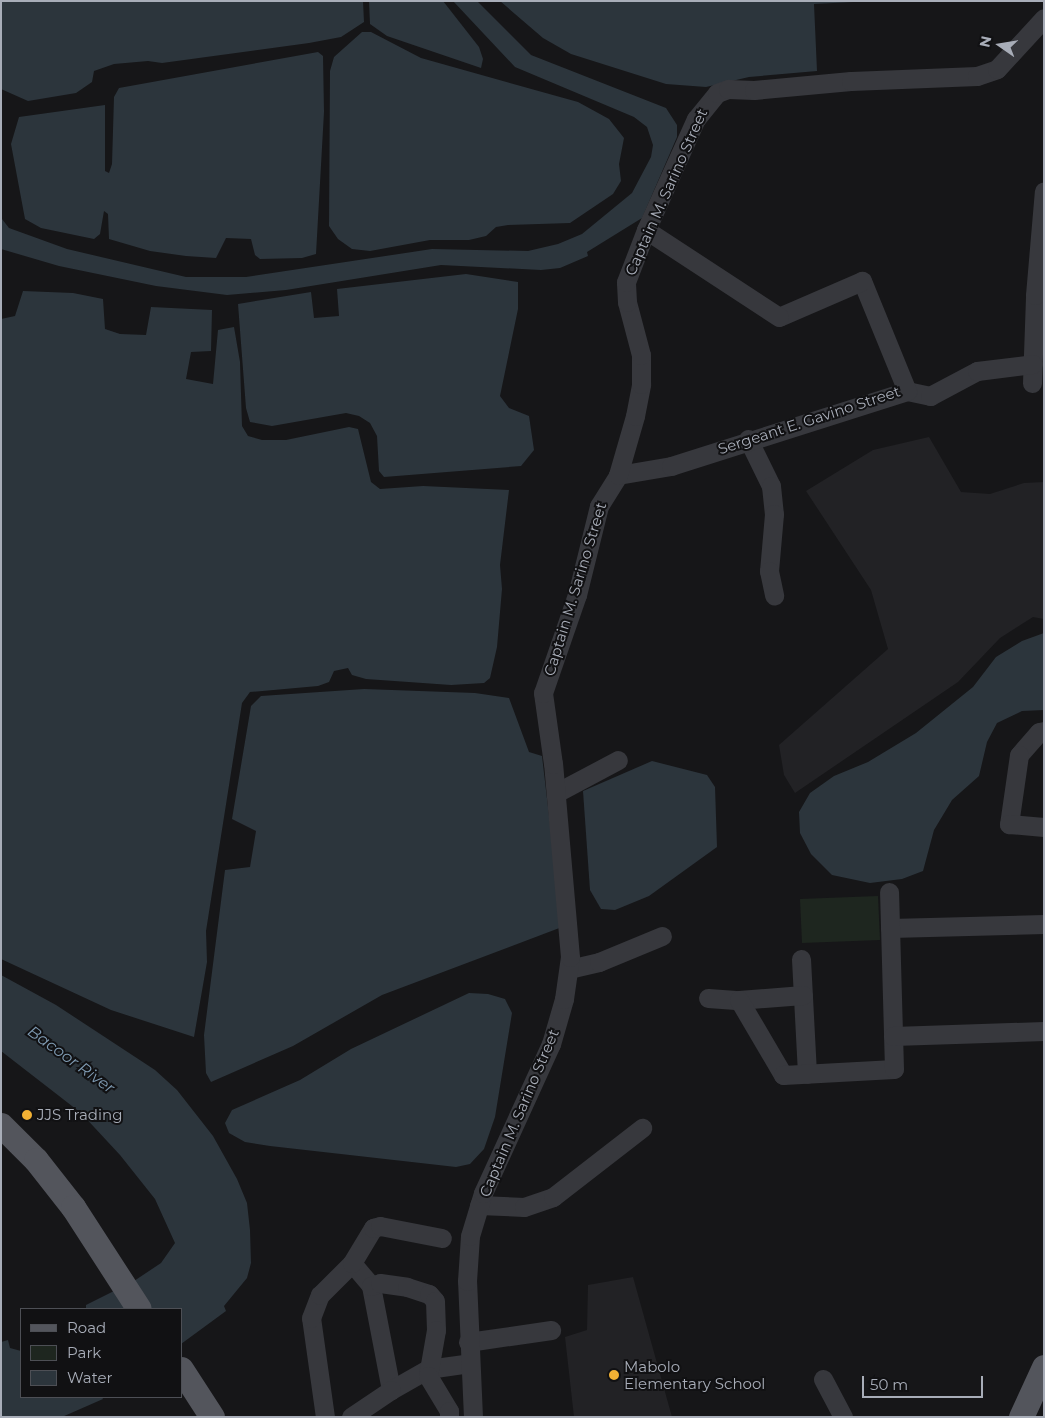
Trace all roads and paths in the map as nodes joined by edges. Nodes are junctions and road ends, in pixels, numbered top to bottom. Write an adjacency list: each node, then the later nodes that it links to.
1 (1043, 19): 2 (street); 4 (street, Captain M. Sarino Street)
2 (1044, 24)
3 (1044, 191): 5 (street)
4 (646, 230): 8 (street, Sergeant E. Gavino Street); 10 (street, Captain M. Sarino Street)
5 (1039, 296): 6 (street)
6 (1033, 364): 7 (street); 8 (street)
7 (1032, 383)
8 (906, 390): 9 (street, Sergeant E. Gavino Street)
9 (748, 439): 10 (street, Sergeant E. Gavino Street); 11 (street)
10 (618, 475): 14 (street, Captain M. Sarino Street)
11 (774, 595)
12 (1044, 731): 15 (street)
13 (618, 760): 14 (street)
14 (556, 793): 21 (street, Captain M. Sarino Street)
15 (1044, 827)
16 (889, 892): 18 (street)
17 (1044, 924): 18 (street)
18 (890, 928): 26 (street)
19 (662, 936): 21 (street)
20 (801, 959): 22 (street)
21 (569, 969): 30 (street, Captain M. Sarino Street)
22 (803, 995): 24 (street); 27 (street)
23 (708, 998): 24 (street)
24 (739, 1000): 27 (street)
25 (1044, 1031): 26 (street)
26 (893, 1036): 27 (street)
27 (807, 1074)
28 (1, 1125): 34 (main road)
29 (642, 1128): 30 (street)
30 (479, 1205): 36 (street, Captain M. Sarino Street)
31 (442, 1238): 32 (street)
32 (352, 1263): 33 (street); 44 (street)
33 (371, 1286): 39 (street); 42 (street)
34 (139, 1308)
35 (551, 1330): 36 (street)
36 (468, 1342): 37 (street, Captain M. Sarino Street)
37 (470, 1363): 39 (street); 47 (street, Captain M. Sarino Street)
38 (1044, 1367): 49 (main road)
39 (428, 1369): 42 (street); 46 (street)
40 (183, 1371): 43 (main road)
41 (823, 1379): 48 (street)
42 (391, 1390): 45 (street)
43 (212, 1417)
44 (325, 1417)
45 (352, 1417)
46 (449, 1417)
47 (473, 1417)
48 (843, 1417)
49 (1021, 1417)

